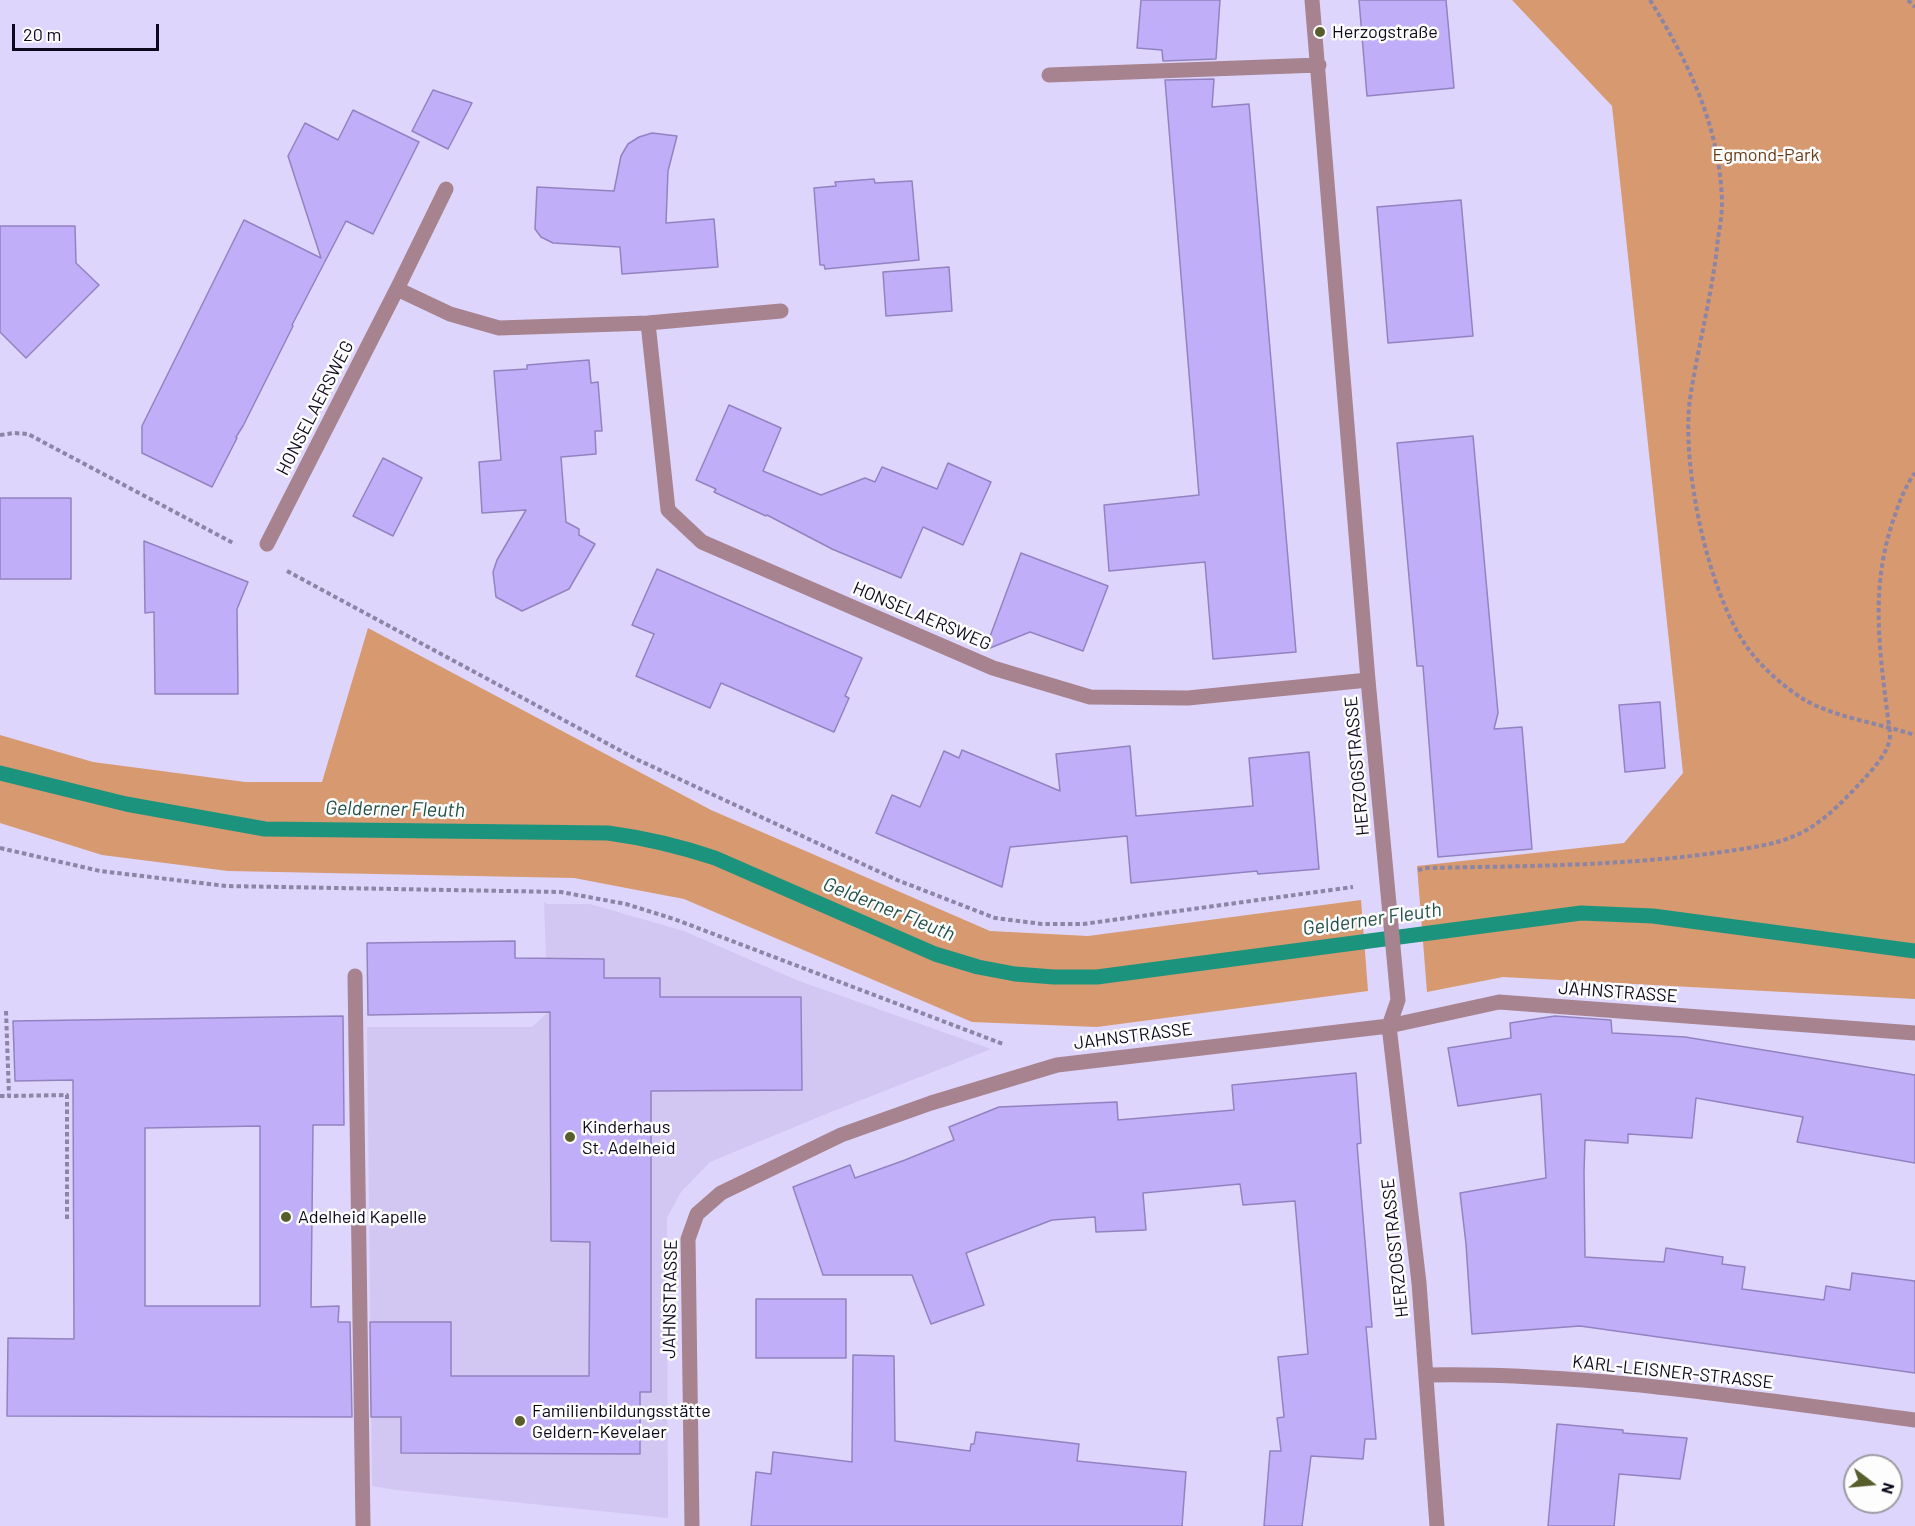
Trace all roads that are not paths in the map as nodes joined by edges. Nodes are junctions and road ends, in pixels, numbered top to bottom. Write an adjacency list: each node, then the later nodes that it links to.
1 (1312, 0): 2 (street, HERZOGSTRASSE)
2 (1319, 65): 3 (street); 9 (street, HERZOGSTRASSE)
3 (1049, 75)
4 (446, 189): 5 (street, HONSELAERSWEG)
5 (397, 289): 7 (street); 8 (street, HONSELAERSWEG)
6 (781, 311): 7 (street)
7 (648, 323): 9 (street, HONSELAERSWEG)
8 (267, 544)
9 (1368, 680): 11 (street, HERZOGSTRASSE)
10 (356, 976): 15 (street)
11 (1389, 1026): 12 (street, JAHNSTRASSE); 13 (street, HERZOGSTRASSE); 16 (street, JAHNSTRASSE)
12 (1915, 1033)
13 (1426, 1375): 14 (street, KARL-LEISNER-STRASSE); 17 (street, HERZOGSTRASSE)
14 (1915, 1420)
15 (363, 1526)
16 (692, 1526)
17 (1437, 1526)

